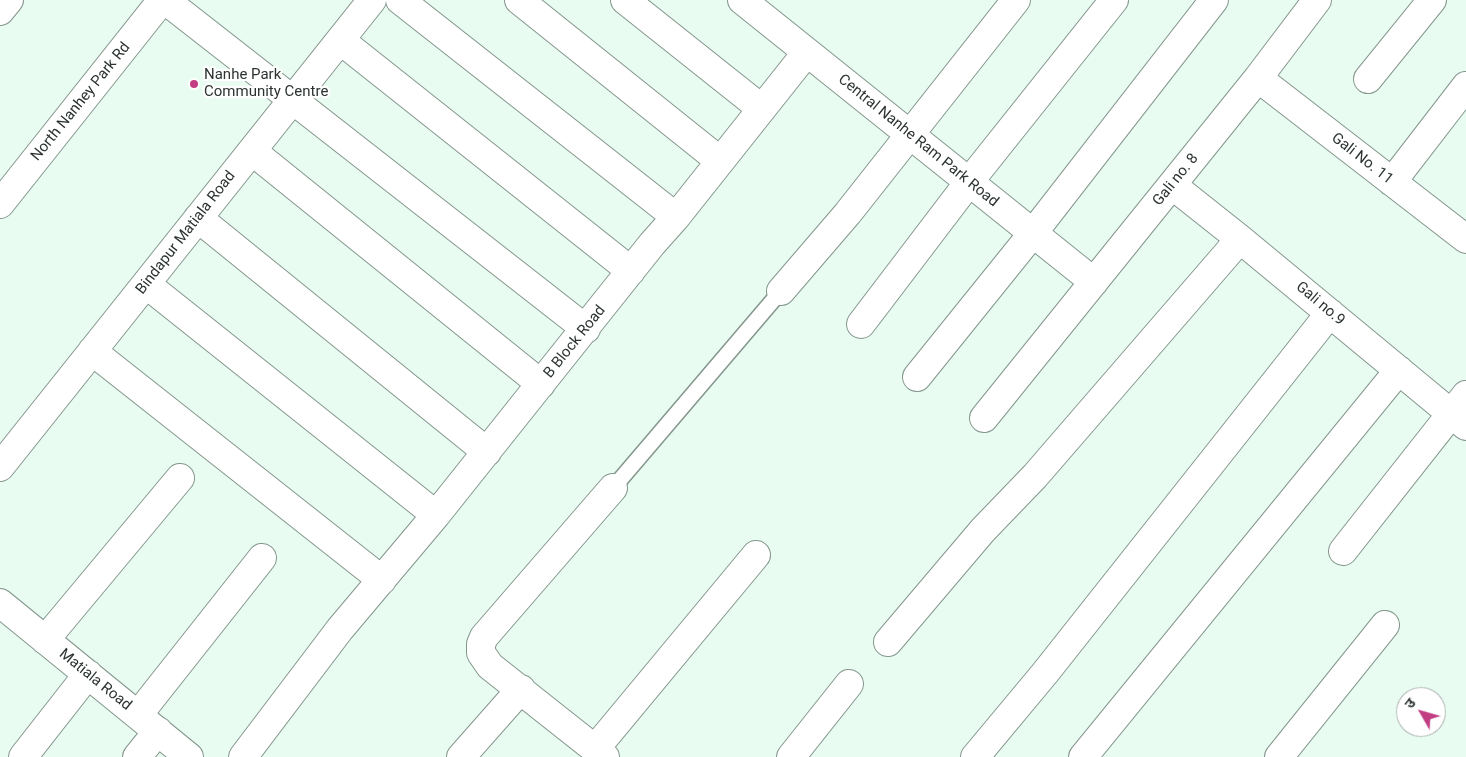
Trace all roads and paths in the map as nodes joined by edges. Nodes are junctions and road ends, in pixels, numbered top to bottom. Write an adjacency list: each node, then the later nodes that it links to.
1 (9, 0): 13 (street)
2 (164, 0): 19 (street); 27 (street, North Nanhey Park Rd)
3 (372, 0): 14 (street, Bindapur Matiala Road)
4 (400, 0): 28 (street)
5 (519, 0): 23 (street)
6 (625, 0): 20 (street)
7 (742, 0): 15 (street, Central Nanhe Ram Park Road)
8 (1016, 0): 21 (street)
9 (1114, 0): 24 (street)
10 (1214, 0): 30 (street)
11 (1317, 0): 16 (street, Gali no. 8)
12 (1432, 0): 17 (street)
13 (0, 11)
14 (340, 40): 19 (street, Bindapur Matiala Road); 33 (street)
15 (807, 52): 20 (street, B Block Road); 21 (street, Central Nanhe Ram Park Road)
16 (1258, 78): 25 (street, Gali No. 11); 26 (street, Gali no. 8)
17 (1368, 79)
18 (1466, 86): 25 (street)
19 (293, 99): 22 (street, Bindapur Matiala Road); 39 (street)
20 (762, 109): 23 (street, B Block Road)
21 (909, 134): 24 (street, Central Nanhe Ram Park Road); 36 (street)
22 (252, 151): 29 (street, Bindapur Matiala Road); 43 (street)
23 (720, 161): 28 (street, B Block Road)
24 (969, 182): 30 (street, Central Nanhe Ram Park Road); 38 (street)
25 (1392, 182): 31 (street, Gali No. 11)
26 (1172, 185): 32 (street, Gali no.9); 34 (street, Gali no. 8)
27 (0, 204)
28 (676, 217): 33 (street, B Block Road)
29 (198, 218): 35 (street, Bindapur Matiala Road); 46 (street)
30 (1033, 233): 34 (street, Central Nanhe Ram Park Road); 42 (street)
31 (1464, 234)
32 (1240, 238): 37 (street, Gali no.9); 58 (street)
33 (631, 271): 39 (street, B Block Road)
34 (1094, 282): 45 (street, Gali no. 8)
35 (146, 284): 40 (street, Bindapur Matiala Road); 50 (street)
36 (781, 291): 49 (lane)
37 (1330, 313): 41 (street, Gali no.9); 70 (street)
38 (861, 324)
39 (586, 329): 43 (street, B Block Road)
40 (92, 351): 47 (street, Bindapur Matiala Road); 54 (street)
41 (1399, 370): 44 (street, Gali no.9); 71 (street)
42 (917, 377)
43 (541, 384): 46 (street, B Block Road)
44 (1461, 411): 51 (street)
45 (984, 418)
46 (487, 452): 50 (street, B Block Road)
47 (0, 467)
48 (180, 478): 57 (street)
49 (613, 488): 61 (street)
50 (436, 515): 54 (street, B Block Road)
51 (1343, 551)
52 (756, 555): 63 (street)
53 (262, 558): 62 (street)
54 (382, 580): 67 (street, B Block Road)
55 (2, 608): 57 (street, Matiala Road)
56 (1385, 625): 72 (street)
57 (45, 640): 59 (street, Matiala Road)
58 (888, 642)
59 (88, 674): 62 (street, Matiala Road); 64 (street)
60 (849, 684): 69 (street)
61 (521, 689): 63 (street); 68 (street)
62 (148, 723): 65 (street); 66 (street, Matiala Road)
63 (600, 753)
64 (23, 757)
65 (138, 757)
66 (189, 757)
67 (243, 757)
68 (462, 757)
69 (790, 757)
70 (975, 757)
71 (1083, 757)
72 (1279, 757)

